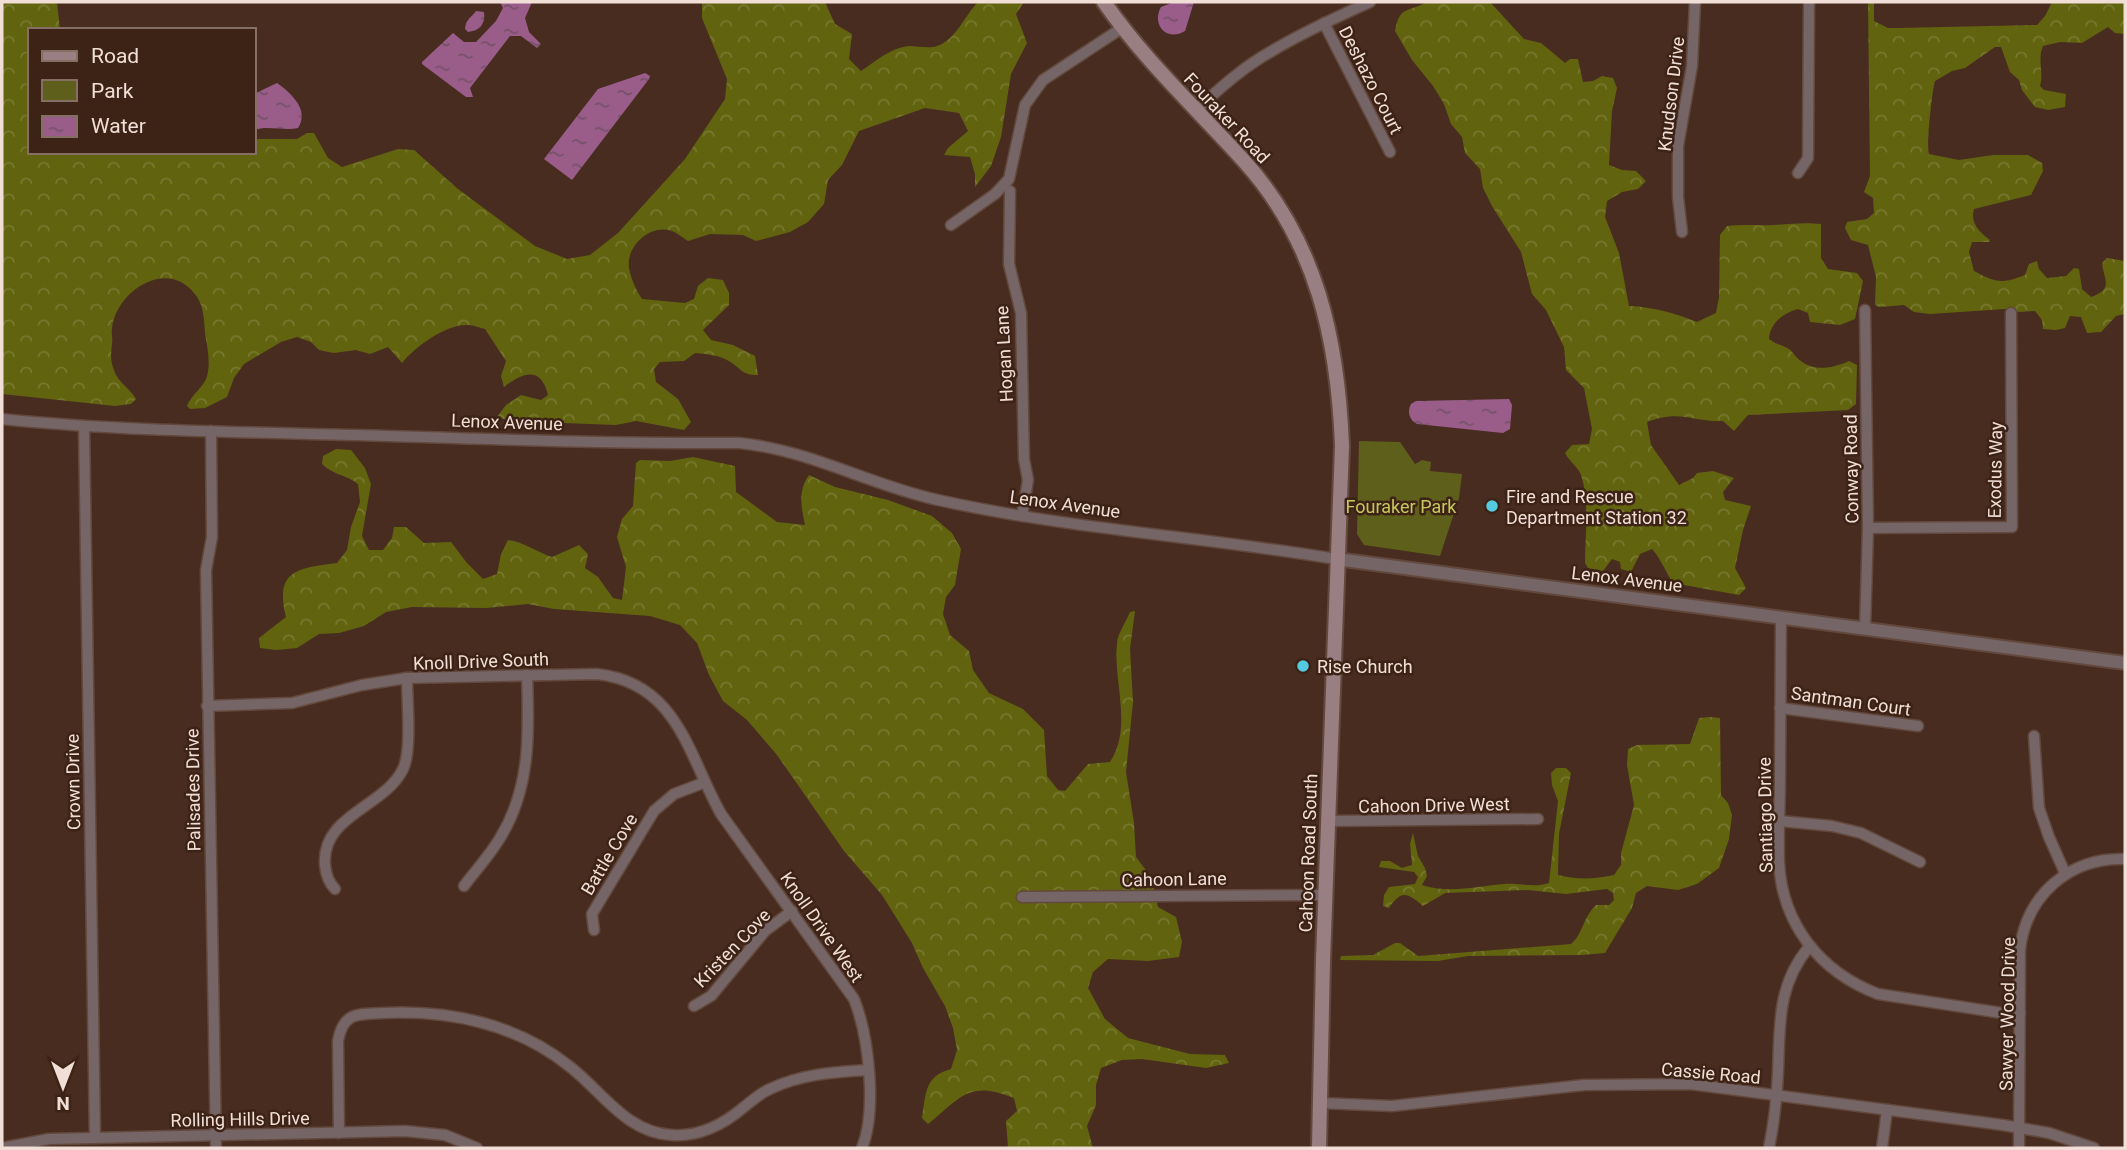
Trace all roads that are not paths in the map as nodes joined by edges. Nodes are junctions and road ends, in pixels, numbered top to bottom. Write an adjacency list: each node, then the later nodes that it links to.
1 (1104, 2): 6 (main road, Fouraker Road)
2 (1370, 2): 5 (street)
3 (1695, 2): 12 (street, Knudson Drive)
4 (1809, 2): 9 (street)
5 (1324, 23): 7 (street); 8 (street, Deshazo Court)
6 (1122, 28): 7 (main road, Fouraker Road); 11 (street)
7 (1195, 111): 20 (main road, Fouraker Road)
8 (1390, 152)
9 (1798, 173)
10 (1010, 191): 18 (street, Hogan Lane)
11 (951, 225)
12 (1682, 232)
13 (1865, 310): 19 (street, Conway Road)
14 (2011, 313): 19 (street, Exodus Way)
15 (2, 419): 16 (street, Lenox Avenue)
16 (84, 426): 17 (street, Lenox Avenue); 53 (street, Crown Drive)
17 (211, 431): 18 (street, Lenox Avenue); 26 (street, Palisades Drive)
18 (1022, 516): 20 (street, Lenox Avenue)
19 (1868, 528): 22 (street, Conway Road)
20 (1336, 559): 21 (street, Lenox Avenue); 32 (main road, Cahoon Road South)
21 (1781, 617): 22 (street, Lenox Avenue); 27 (street, Santiago Drive)
22 (1865, 628): 23 (street, Lenox Avenue)
23 (2125, 663)
24 (527, 675): 25 (street, Knoll Drive South); 30 (street, Knoll Drive South); 37 (street)
25 (407, 678): 26 (street, Knoll Drive South); 38 (street)
26 (207, 706): 52 (street, Palisades Drive)
27 (1780, 708): 28 (street, Santman Court); 33 (street, Santiago Drive)
28 (1918, 726)
29 (2034, 736): 36 (street)
30 (703, 783): 41 (street, Knoll Drive West); 42 (street, Battle Cove)
31 (1538, 819): 32 (street, Cahoon Drive West)
32 (1329, 821): 39 (main road, Cahoon Road South)
33 (1780, 821): 35 (street); 43 (street, Santiago Drive)
34 (2125, 859): 36 (street, Sawyer Wood Drive)
35 (1920, 862)
36 (2065, 873): 45 (street, Sawyer Wood Drive)
37 (464, 886)
38 (335, 889)
39 (1326, 895): 40 (street, Cahoon Lane); 48 (main road, Cahoon Road South)
40 (1022, 897)
41 (792, 911): 44 (street, Kristen Cove); 46 (street, Knoll Drive West)
42 (594, 930)
43 (1809, 947): 45 (street, Santiago Drive); 47 (street)
44 (694, 1006)
45 (2020, 1013): 50 (street, Sawyer Wood Drive)
46 (868, 1070): 51 (street); 57 (street, Knoll Drive West)
47 (1776, 1095): 48 (street, Cassie Road); 49 (street, Cassie Road); 59 (street)
48 (1320, 1103): 58 (main road, Cahoon Road South)
49 (1887, 1110): 50 (street, Cassie Road); 60 (street)
50 (2020, 1128): 61 (street, Sawyer Wood Drive); 62 (street, Cassie Road)
51 (339, 1133): 52 (street, Rolling Hills Drive); 56 (street, Rolling Hills Drive)
52 (216, 1136): 53 (street, Rolling Hills Drive); 55 (street, Palisades Drive)
53 (95, 1138): 54 (street, Rolling Hills Drive)
54 (2, 1148)
55 (216, 1148)
56 (477, 1148)
57 (862, 1148)
58 (1319, 1148)
59 (1769, 1148)
60 (1882, 1148)
61 (2019, 1148)
62 (2094, 1148)

